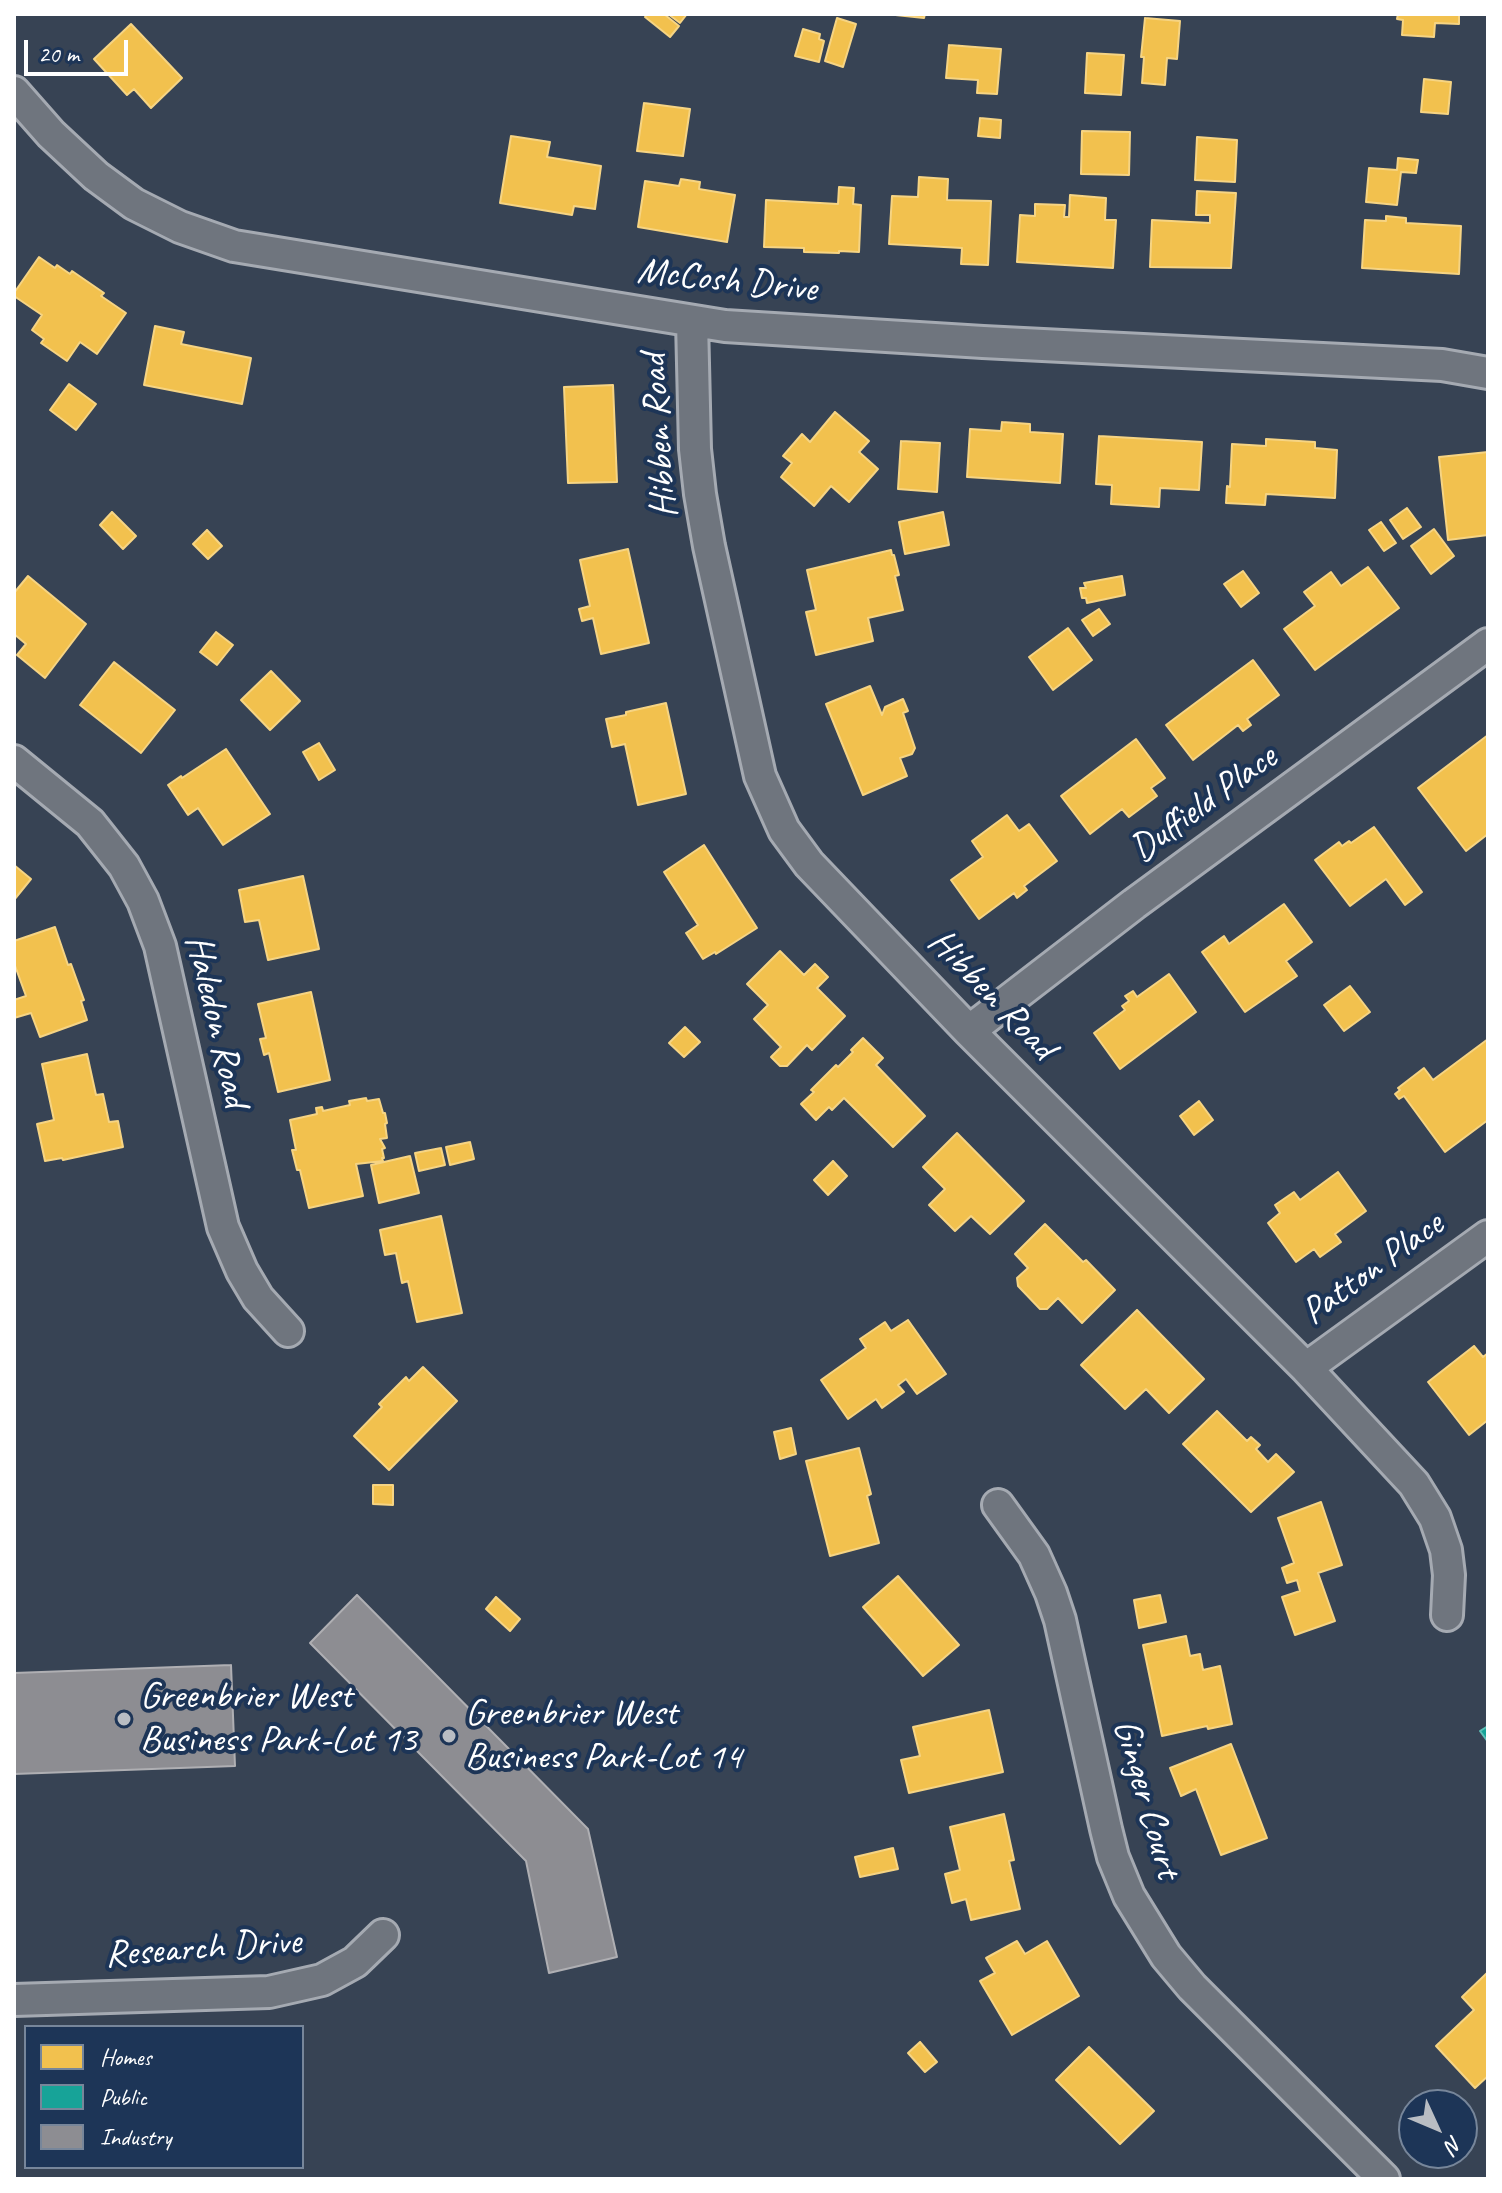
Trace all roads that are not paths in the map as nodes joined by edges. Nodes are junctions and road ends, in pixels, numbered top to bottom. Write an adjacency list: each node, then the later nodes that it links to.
1 (14, 92): 2 (street, McCosh Drive)
2 (692, 321): 3 (street, McCosh Drive); 6 (street, Hibben Road)
3 (1488, 373)
4 (1488, 644): 6 (street, Duffield Place)
5 (14, 761): 8 (street, Haledon Road)
6 (969, 1031): 9 (street, Hibben Road)
7 (1488, 1236): 9 (street, Patton Place)
8 (288, 1331)
9 (1306, 1368): 11 (street, Hibben Road)
10 (998, 1505): 14 (street, Ginger Court)
11 (1447, 1615)
12 (383, 1935): 13 (street, Research Drive)
13 (14, 2000)
14 (1384, 2179)

